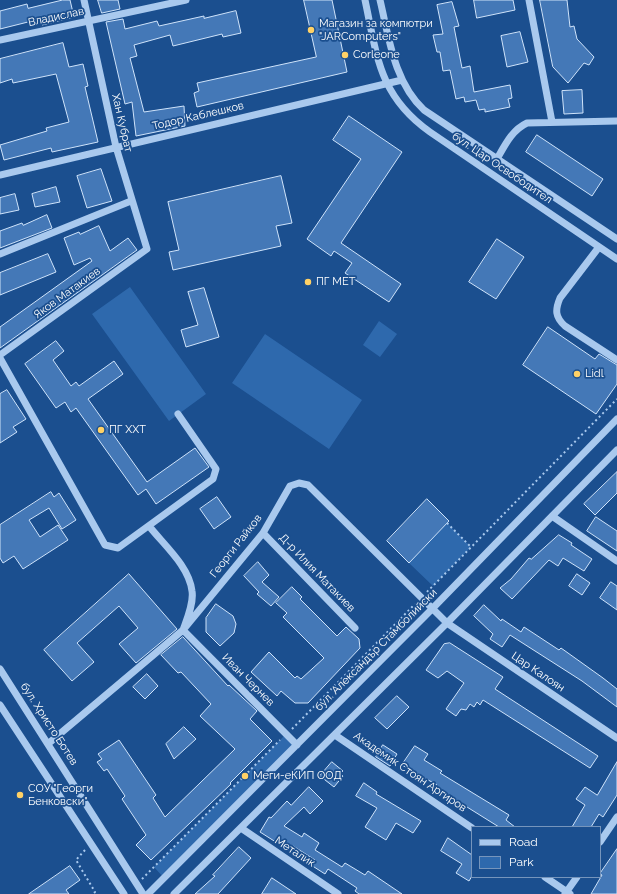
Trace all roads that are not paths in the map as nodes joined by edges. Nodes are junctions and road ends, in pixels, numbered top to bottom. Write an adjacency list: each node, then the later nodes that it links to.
1 (84, 0): 6 (street, Хан Кубрат)
2 (186, 0): 6 (street, Владислав)
3 (364, 0): 9 (street, бул. Цар Освободител)
4 (380, 0): 8 (street, бул. Цар Освободител)
5 (529, 0): 11 (street)
6 (88, 21): 7 (street, Владислав); 12 (street, Хан Кубрат)
7 (0, 40)
8 (402, 80): 9 (street, Тодор Каблешков); 13 (street, бул. Цар Освободител)
9 (386, 83): 12 (street, Тодор Каблешков); 17 (street, бул. Цар Освободител)
10 (617, 121): 11 (street)
11 (552, 122): 13 (street)
12 (116, 147): 14 (street, Тодор Каблешков); 15 (street, Хан Кубрат)
13 (497, 159): 16 (street, бул. Цар Освободител)
14 (0, 175)
15 (132, 201): 18 (street, Хан Кубрат); 19 (street)
16 (617, 239)
17 (599, 247): 20 (street, бул. Цар Освободител); 23 (street)
18 (147, 249): 21 (street, Яков Матакиев)
19 (0, 254)
20 (617, 259)
21 (0, 355)
22 (0, 358): 28 (street)
23 (617, 360)
24 (178, 414): 28 (street)
25 (617, 419): 31 (street, бул. Александър Стамболийски)
26 (617, 450): 27 (street)
27 (552, 516): 30 (street); 32 (street)
28 (149, 526): 34 (street)
29 (263, 533): 31 (street, Георги Райков); 33 (street, Д-р Илия Матакиев); 34 (street, Георги Райков)
30 (617, 561)
31 (432, 609): 32 (street, Цар Калоян); 40 (street, бул. Александър Стамболийски)
32 (447, 623): 37 (street); 38 (street, Цар Калоян)
33 (355, 628)
34 (183, 630): 39 (street, Георги Райков); 40 (street, Иван Чернев)
35 (0, 668): 39 (street, бул. Христо Ботев)
36 (0, 705): 48 (street)
37 (335, 735): 42 (street, Академик Стоян Аргиров); 43 (street)
38 (617, 738)
39 (49, 743): 49 (street, бул. Христо Ботев)
40 (297, 745): 50 (street, бул. Александър Стамболийски)
41 (617, 817): 44 (street)
42 (471, 827)
43 (241, 828): 51 (street); 52 (street, Металик)
44 (601, 841)
45 (546, 878): 47 (street)
46 (576, 878): 47 (street)
47 (567, 893)
48 (124, 894)
49 (143, 894)
50 (148, 894)
51 (174, 894)
52 (338, 894)

